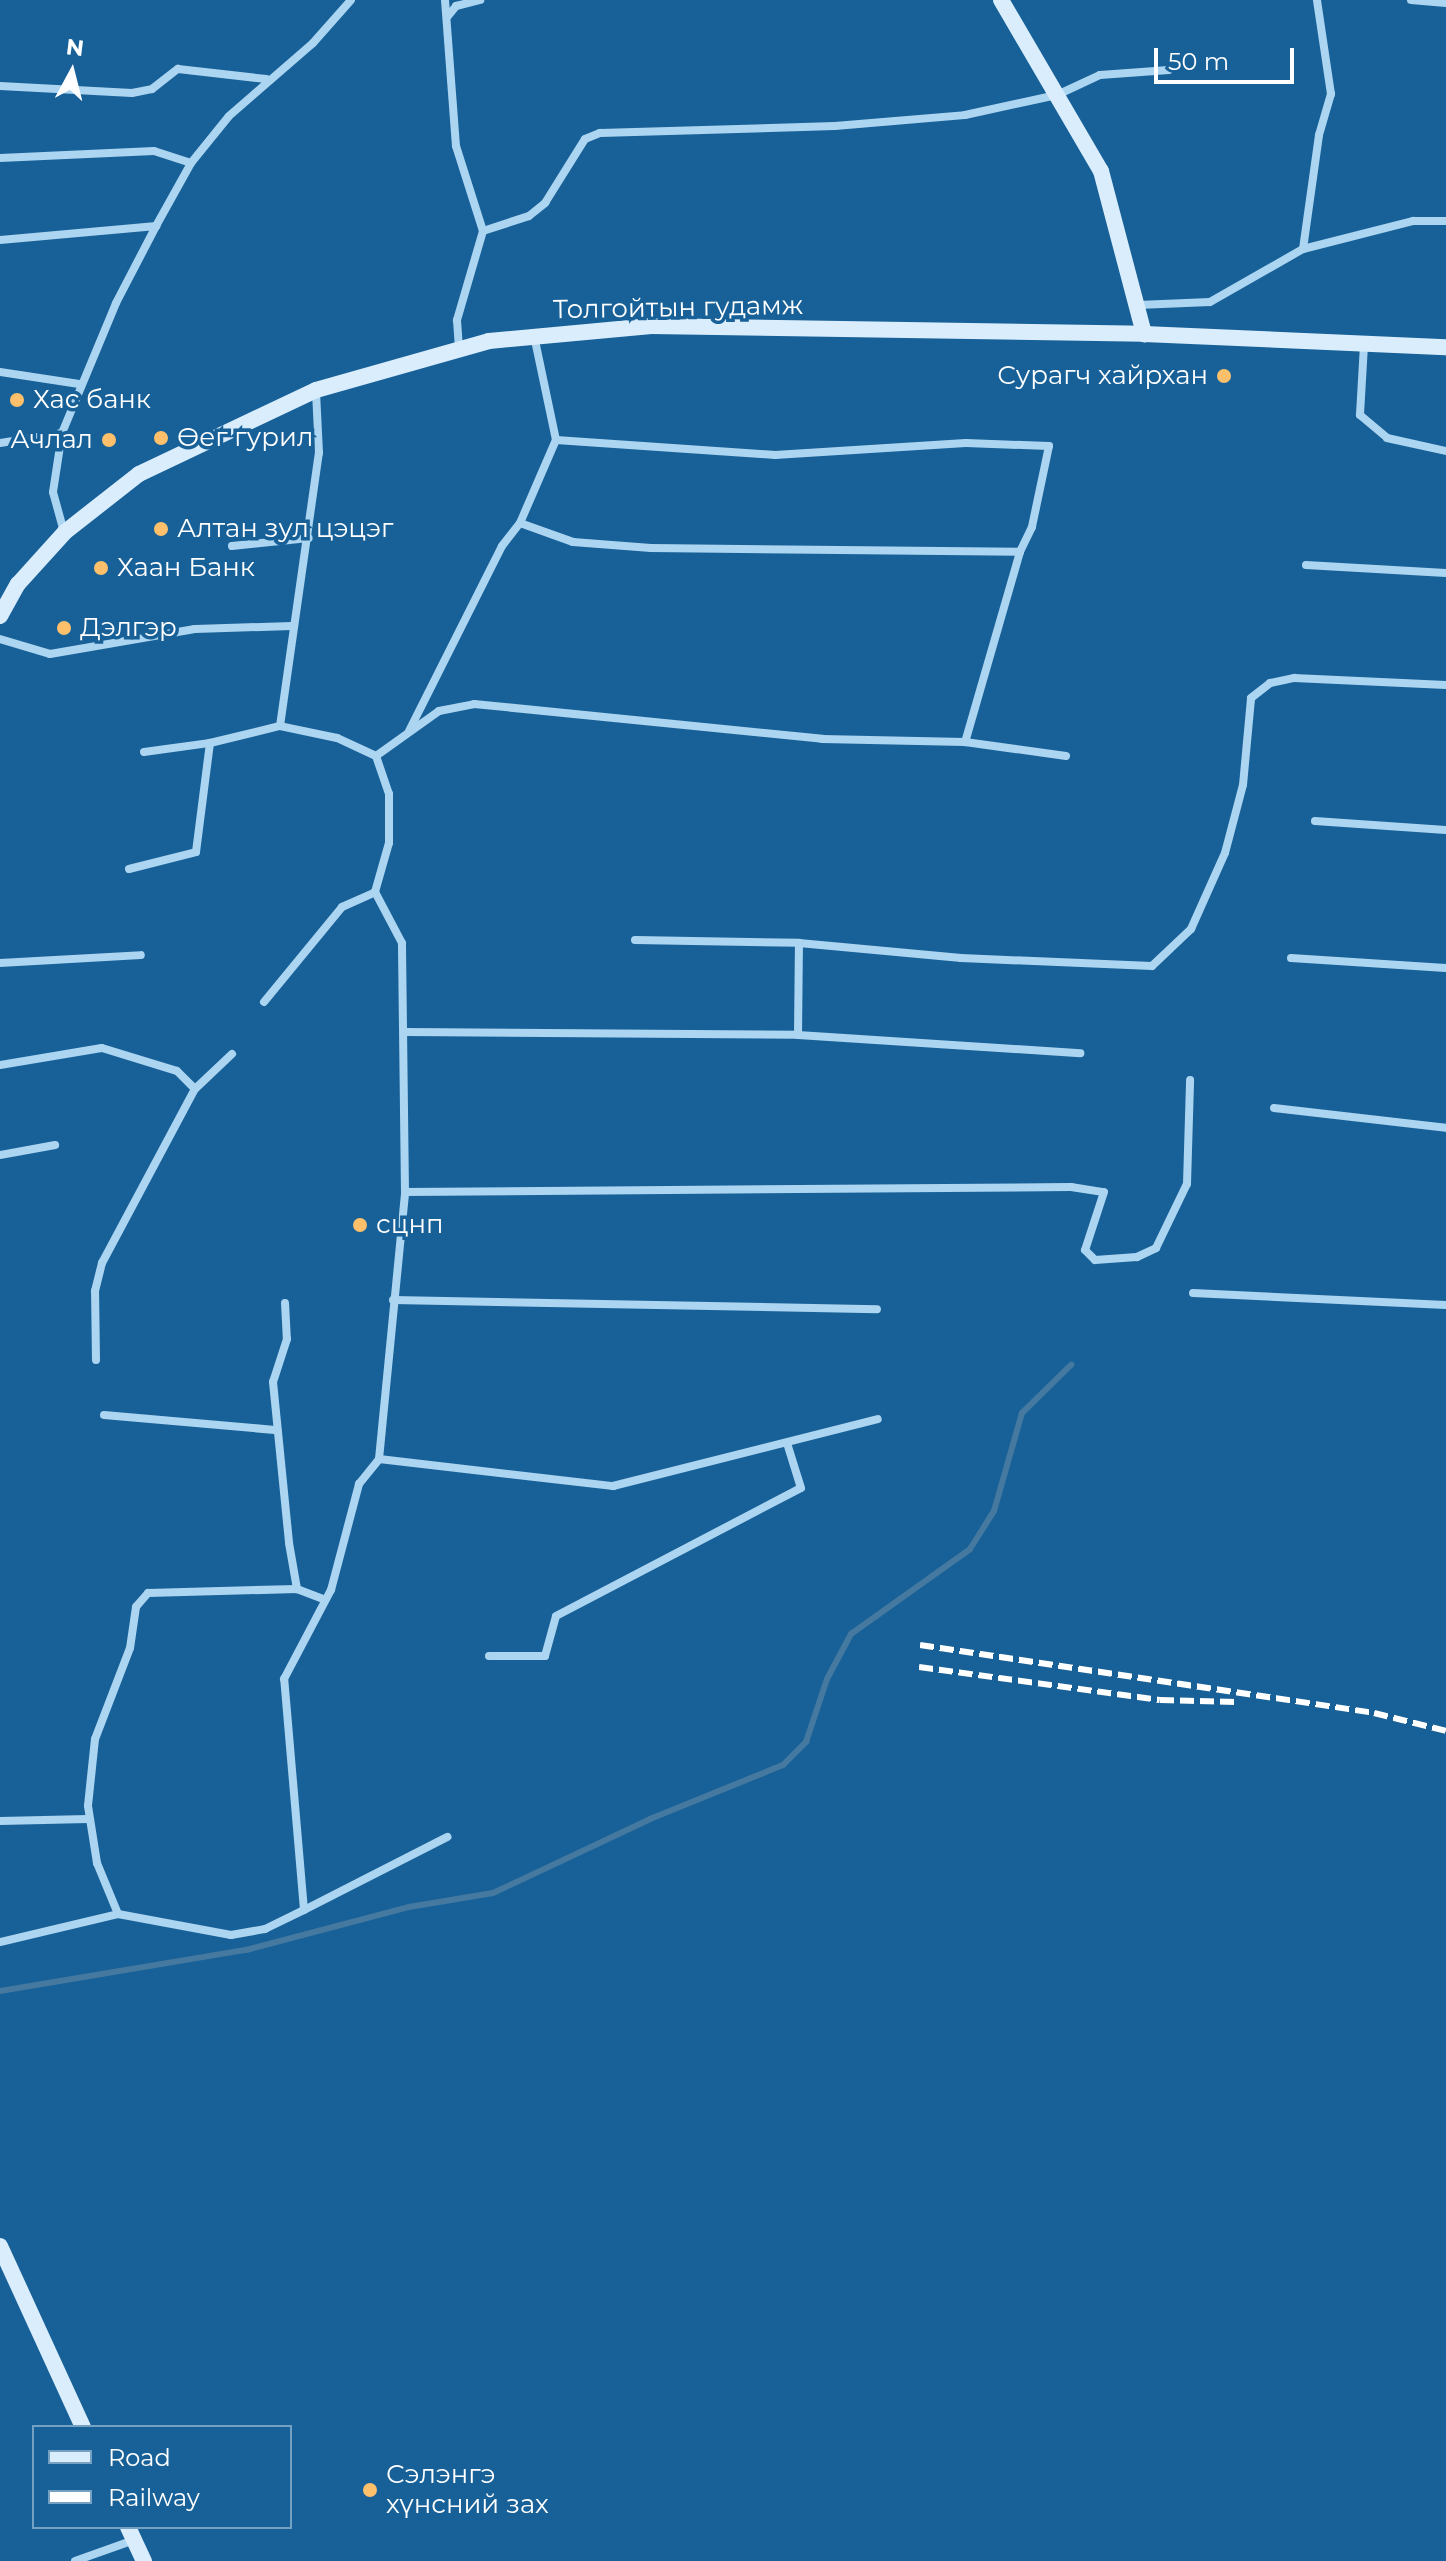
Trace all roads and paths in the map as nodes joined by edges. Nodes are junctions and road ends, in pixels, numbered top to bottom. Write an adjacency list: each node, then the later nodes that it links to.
1 (445, 0): 8 (street)
2 (480, 0): 8 (street)
3 (1001, 0): 12 (main road)
4 (1317, 0): 19 (street)
5 (1411, 0): 7 (street)
6 (350, 1): 10 (street)
7 (1446, 3)
8 (448, 16): 17 (street)
9 (1169, 70): 12 (street)
10 (266, 79): 11 (street); 14 (street)
11 (0, 86)
12 (1057, 95): 17 (street); 20 (main road)
13 (0, 158): 14 (street)
14 (191, 163): 16 (street)
15 (1446, 221): 19 (street)
16 (156, 226): 18 (street); 27 (street)
17 (483, 231): 25 (street)
18 (0, 240)
19 (1303, 249): 20 (street)
20 (1138, 305): 21 (main road)
21 (1144, 334): 22 (main road, Толгойтын гудамж); 23 (main road, Толгойтын гудамж)
22 (534, 335): 25 (main road, Толгойтын гудамж); 30 (street)
23 (1364, 345): 24 (main road, Толгойтын гудамж); 32 (street)
24 (1446, 347)
25 (459, 348): 28 (main road, Толгойтын гудамж)
26 (0, 372): 27 (street)
27 (79, 384): 29 (street)
28 (316, 390): 34 (main road, Толгойтын гудамж); 35 (street)
29 (62, 433): 31 (street); 34 (street)
30 (556, 440): 33 (street); 37 (street)
31 (0, 443)
32 (1446, 451)
33 (520, 523): 37 (street); 45 (street)
34 (65, 532): 40 (main road, Толгойтын гудамж)
35 (309, 538): 36 (street); 41 (street)
36 (232, 546)
37 (1020, 552): 46 (street)
38 (1306, 565): 39 (street)
39 (1446, 573)
40 (0, 616)
41 (292, 626): 42 (street); 44 (street)
42 (0, 639)
43 (1446, 685): 56 (street)
44 (280, 726): 47 (street); 49 (street)
45 (407, 734): 46 (street); 49 (street)
46 (965, 742): 50 (street)
47 (210, 743): 48 (street); 53 (street)
48 (144, 752)
49 (376, 756): 54 (street)
50 (1066, 756)
51 (1315, 821): 52 (street)
52 (1446, 830)
53 (129, 869)
54 (375, 892): 61 (street); 62 (street)
55 (635, 940): 56 (street)
56 (799, 943): 63 (street)
57 (141, 955): 59 (street)
58 (1291, 958): 60 (street)
59 (0, 963)
60 (1446, 968)
61 (264, 1002)
62 (406, 1032): 63 (street); 73 (street)
63 (798, 1035): 64 (street)
64 (1080, 1053)
65 (232, 1054): 68 (street)
66 (0, 1065): 68 (street)
67 (1190, 1080): 73 (street)
68 (195, 1089): 79 (street)
69 (1274, 1108): 70 (street)
70 (1446, 1128)
71 (55, 1145): 72 (street)
72 (0, 1155)
73 (405, 1192): 75 (street)
74 (1193, 1293): 77 (street)
75 (393, 1300): 78 (street); 84 (street)
76 (285, 1303): 82 (street)
77 (1446, 1305)
78 (877, 1309)
79 (96, 1360)
80 (104, 1415): 82 (street)
81 (878, 1419): 83 (street)
82 (277, 1430): 85 (street)
83 (787, 1443): 84 (street); 87 (street)
84 (379, 1459): 86 (street)
85 (297, 1589): 86 (street); 88 (street)
86 (325, 1600): 91 (street)
87 (489, 1656)
88 (88, 1819): 89 (street); 92 (street)
89 (0, 1821)
90 (447, 1837): 91 (street)
91 (304, 1910): 92 (street)
92 (118, 1914): 93 (street)
93 (0, 1942)
94 (0, 2246): 95 (main road)
95 (82, 2425)
96 (131, 2533): 97 (street); 98 (main road)
97 (75, 2561)
98 (144, 2561)

